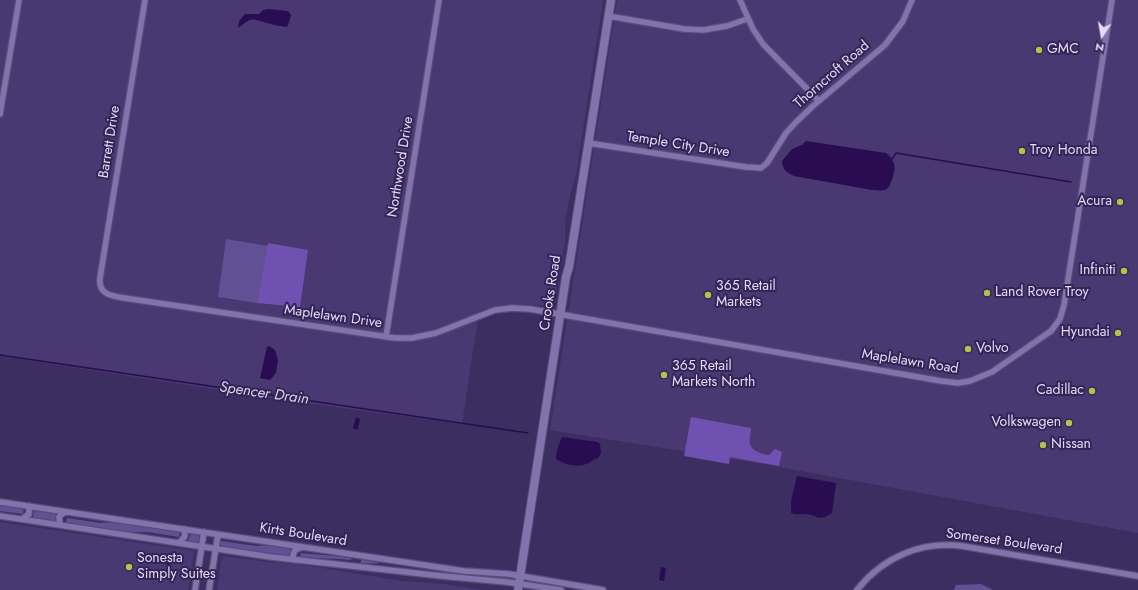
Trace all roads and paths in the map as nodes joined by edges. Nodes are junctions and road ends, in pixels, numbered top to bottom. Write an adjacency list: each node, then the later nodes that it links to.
1 (19, 0): 11 (street)
2 (145, 0): 14 (street, Barrett Drive)
3 (439, 0): 16 (street, Northwood Drive)
4 (610, 0): 8 (main road, Crooks Road)
5 (740, 0): 9 (street)
6 (912, 0): 10 (street, Thorncroft Road)
7 (1112, 0): 15 (street, Maplelawn Road)
8 (608, 16): 9 (street); 12 (main road, Crooks Road)
9 (748, 19): 10 (street)
10 (819, 101): 13 (street, Thorncroft Road)
11 (0, 114)
12 (588, 143): 13 (street, Temple City Drive); 15 (main road, Crooks Road)
13 (764, 166)
14 (101, 288): 16 (street, Maplelawn Drive)
15 (560, 314): 16 (street, Maplelawn Drive); 34 (main road, Crooks Road)
16 (386, 337)
17 (0, 502): 18 (street, Kirts Boulevard)
18 (29, 506): 19 (street, Kirts Boulevard); 21 (street)
19 (68, 512): 22 (street); 23 (street, Kirts Boulevard)
20 (0, 516): 21 (street, Kirts Boulevard)
21 (22, 519): 22 (street, Kirts Boulevard)
22 (60, 525): 26 (street, Kirts Boulevard)
23 (184, 529): 24 (street, Kirts Boulevard); 26 (street)
24 (204, 532): 25 (street, Kirts Boulevard); 27 (street)
25 (218, 535): 28 (street, Kirts Boulevard); 29 (street)
26 (179, 543): 27 (street, Kirts Boulevard)
27 (202, 546): 29 (street, Kirts Boulevard); 35 (street)
28 (302, 547): 30 (street, Kirts Boulevard); 31 (street)
29 (215, 548): 31 (street, Kirts Boulevard); 36 (street)
30 (356, 555): 32 (street); 34 (street, Kirts Boulevard)
31 (294, 560): 32 (street, Kirts Boulevard)
32 (352, 566): 34 (street, Kirts Boulevard)
33 (1138, 576): 39 (street, Somerset Boulevard)
34 (519, 583): 37 (street, Kirts Boulevard); 38 (street, Kirts Boulevard)
35 (195, 590)
36 (209, 590)
37 (561, 590)
38 (603, 590)
39 (857, 590)

